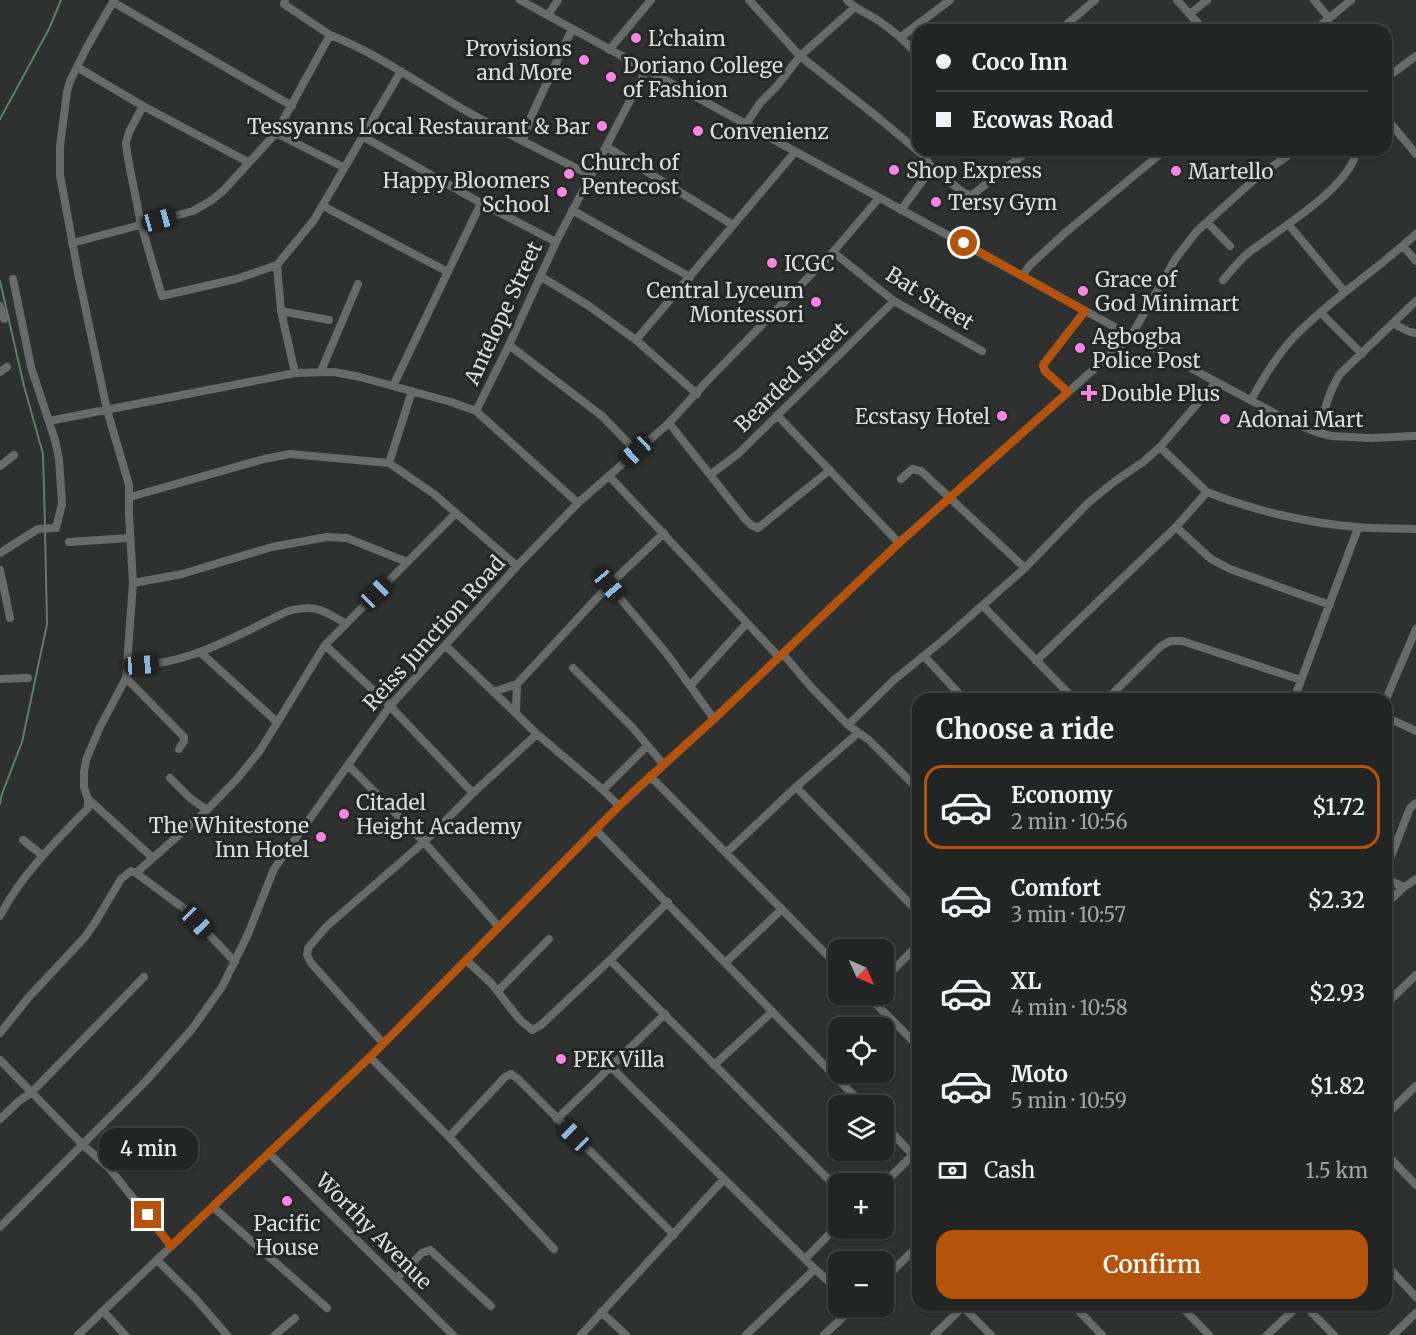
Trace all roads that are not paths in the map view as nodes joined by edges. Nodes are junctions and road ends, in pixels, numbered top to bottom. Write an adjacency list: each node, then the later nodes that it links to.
1 (520, 0): 16 (street)
2 (558, 0): 16 (street)
3 (651, 0): 27 (street)
4 (749, 0): 28 (street)
5 (847, 0): 14 (street)
6 (950, 0): 18 (street)
7 (1095, 0): 19 (street)
8 (1177, 0): 15 (street)
9 (1207, 0): 15 (street)
10 (1314, 0): 17 (street)
11 (1351, 0): 17 (street)
12 (114, 1): 30 (street); 35 (street)
13 (282, 1): 24 (street)
14 (854, 8): 25 (street); 28 (street)
15 (1190, 14): 20 (street)
16 (548, 15): 22 (street)
17 (1329, 18): 21 (street)
18 (918, 24)
19 (1067, 24)
20 (1199, 24)
21 (1322, 24)
22 (572, 29): 27 (street); 40 (street)
23 (912, 29): 25 (street)
24 (330, 35): 32 (street); 35 (street)
25 (901, 37): 26 (street)
26 (912, 49)
27 (609, 50): 31 (street)
28 (800, 56): 36 (street); 41 (street)
29 (1416, 56): 33 (street)
30 (77, 67): 34 (street); 65 (street)
31 (646, 70): 36 (street); 42 (street, Antelope Street)
32 (401, 71): 39 (street); 40 (street)
33 (1392, 74)
34 (143, 106): 50 (street); 60 (street)
35 (292, 106): 38 (street)
36 (746, 124): 43 (street)
37 (1392, 125): 44 (street)
38 (276, 133): 50 (street); 51 (street)
39 (362, 136): 51 (street); 55 (street)
40 (523, 140): 53 (street)
41 (912, 142)
42 (607, 147): 53 (street, Antelope Street); 62 (street)
43 (795, 152): 54 (street); 62 (street)
44 (1416, 154)
45 (928, 156): 52 (street)
46 (1021, 156): 52 (street)
47 (1158, 156): 73 (street)
48 (1287, 156): 59 (street)
49 (1356, 156): 61 (street)
50 (248, 162): 60 (street)
51 (343, 167): 56 (street)
52 (932, 168): 58 (street)
53 (591, 176): 57 (street, Antelope Street)
54 (879, 198): 58 (street); 68 (street, Reiss Junction Road)
55 (481, 203): 64 (street); 71 (street)
56 (323, 207): 70 (street); 71 (street)
57 (573, 210): 64 (street, Antelope Street); 74 (street)
58 (901, 210): 73 (street)
59 (1207, 222): 66 (street); 89 (street)
60 (141, 224): 65 (street); 70 (street)
61 (1288, 224): 76 (street); 78 (street)
62 (733, 225): 74 (street)
63 (1416, 234): 67 (street)
64 (556, 242): 72 (street, Antelope Street)
65 (72, 243): 102 (street)
66 (1230, 246)
67 (1403, 246): 69 (street); 78 (street)
68 (833, 252): 79 (street, Bat Street); 100 (street, Reiss Junction Road)
69 (1416, 261)
70 (276, 265): 82 (street)
71 (448, 272): 97 (street)
72 (540, 276): 90 (street); 91 (street, Antelope Street)
73 (1022, 276): 83 (street)
74 (690, 277): 90 (street)
75 (13, 279): 105 (street)
76 (1223, 280)
77 (358, 284): 94 (street)
78 (1345, 292): 84 (street)
79 (894, 301): 92 (street, Bat Street); 104 (street, Bearded Street)
80 (1416, 302): 87 (street)
81 (0, 306): 85 (street)
82 (281, 311): 86 (street); 95 (street)
83 (1085, 311): 89 (street); 99 (street)
84 (1322, 313): 93 (street); 101 (street)
85 (4, 319)
86 (329, 320)
87 (1394, 324): 88 (street); 93 (street)
88 (1416, 333)
89 (1131, 336): 96 (street); 99 (street)
90 (636, 340): 100 (street)
91 (509, 345): 103 (street, Antelope Street); 110 (street)
92 (982, 351)
93 (1362, 354): 107 (street)
94 (321, 371): 95 (street); 97 (street)
95 (295, 373): 102 (street)
96 (1216, 382): 101 (street); 109 (street)
97 (393, 386): 98 (street)
98 (412, 391): 103 (street); 112 (street)
99 (1068, 392): 120 (street)
100 (697, 394): 106 (street, Reiss Junction Road)
101 (1251, 400): 107 (street)
102 (107, 410): 105 (street); 119 (street)
103 (476, 411): 121 (street)
104 (777, 415): 114 (street); 115 (street, Bearded Street)
105 (49, 421): 130 (street)
106 (669, 423): 110 (street, Reiss Junction Road); 115 (street)
107 (1319, 433): 108 (street)
108 (1416, 436)
109 (1160, 447): 118 (street); 133 (street)
110 (636, 451): 116 (street, Reiss Junction Road)
111 (14, 455): 113 (street)
112 (389, 463): 119 (street); 122 (street)
113 (0, 466)
114 (830, 470): 115 (street); 129 (street)
115 (711, 474)
116 (609, 476): 121 (street, Reiss Junction Road); 126 (street)
117 (901, 479): 120 (street)
118 (1207, 492): 123 (street); 124 (street)
119 (130, 497): 127 (street)
120 (951, 497): 129 (street); 133 (street)
121 (578, 503): 132 (street, Reiss Junction Road)
122 (456, 513): 131 (street); 132 (street)
123 (1176, 527): 137 (street); 148 (street)
124 (1358, 528): 125 (street); 137 (street)
125 (1416, 529)
126 (664, 533): 136 (street); 141 (street)
127 (130, 538): 128 (street); 135 (street)
128 (69, 542)
129 (899, 543): 146 (street)
130 (0, 553)
131 (406, 562): 135 (street); 140 (street)
132 (517, 566): 144 (street, Reiss Junction Road)
133 (1025, 568): 138 (street)
134 (0, 570): 139 (street)
135 (133, 583): 149 (street)
136 (609, 585): 155 (street); 156 (street)
137 (1330, 605): 154 (street)
138 (983, 606): 147 (street); 148 (street)
139 (10, 618)
140 (345, 623): 143 (street); 145 (street)
141 (747, 623): 146 (street); 156 (street)
142 (1416, 629): 162 (street)
143 (325, 645): 163 (street); 167 (street)
144 (446, 646): 157 (street); 163 (street, Reiss Junction Road)
145 (200, 652): 149 (street); 167 (street)
146 (781, 656): 165 (street); 168 (street)
147 (924, 656): 158 (street); 168 (street)
148 (1036, 661): 159 (street)
149 (126, 664): 152 (street)
150 (573, 668): 172 (street)
151 (28, 678): 153 (street)
152 (126, 678): 173 (street); 182 (street)
153 (0, 679)
154 (1301, 680): 160 (street); 161 (street)
155 (517, 684): 157 (street); 164 (street)
156 (690, 686): 165 (street)
157 (493, 692): 164 (street)
158 (958, 693)
159 (1068, 693)
160 (1113, 693)
161 (1296, 693)
162 (1389, 693)
163 (390, 706): 175 (street, Reiss Junction Road); 181 (street)
164 (516, 713): 171 (street)
165 (714, 719): 174 (street)
166 (1392, 720): 169 (street)
167 (277, 723): 185 (street)
168 (848, 725): 170 (street)
169 (1416, 730)
170 (858, 733): 178 (street); 179 (street)
171 (537, 734): 180 (street); 181 (street)
172 (647, 746): 174 (street); 180 (street)
173 (179, 749)
174 (663, 764): 176 (street)
175 (348, 765): 188 (street); 208 (street, Reiss Junction Road)
176 (650, 776): 184 (street); 189 (street)
177 (170, 778): 185 (street)
178 (912, 783)
179 (796, 787): 189 (street); 199 (street)
180 (603, 790): 184 (street)
181 (473, 793): 188 (street)
182 (88, 799): 191 (street); 192 (street)
183 (1416, 803): 190 (street)
184 (619, 806): 186 (street)
185 (207, 810): 192 (street)
186 (596, 830): 198 (street); 202 (street)
187 (23, 840): 191 (street)
188 (424, 842): 202 (street); 222 (street)
189 (726, 853): 200 (street)
190 (1392, 854)
191 (42, 855): 201 (street)
192 (153, 858): 193 (street)
193 (136, 873): 208 (street); 220 (street)
194 (1416, 879): 196 (street)
195 (1392, 882): 196 (street)
196 (1404, 887): 197 (street)
197 (1392, 898)
198 (668, 902): 207 (street); 209 (street)
199 (912, 906)
200 (782, 909): 205 (street); 209 (street)
201 (0, 916)
202 (499, 927): 206 (street)
203 (549, 939): 213 (street)
204 (912, 951): 210 (street)
205 (828, 956)
206 (466, 960): 213 (street); 222 (street)
207 (610, 960): 213 (street); 217 (street)
208 (235, 962): 237 (street, Reiss Junction Road)
209 (725, 963): 216 (street)
210 (894, 969)
211 (1416, 975): 214 (street)
212 (144, 977): 230 (street)
213 (498, 991)
214 (1392, 998)
215 (877, 1005): 218 (street)
216 (772, 1012): 225 (street); 226 (street)
217 (665, 1014): 225 (street); 227 (street)
218 (889, 1017)
219 (894, 1022): 221 (street)
220 (0, 1033)
221 (912, 1040)
222 (383, 1043): 223 (street)
223 (370, 1057): 236 (street); 238 (street)
224 (0, 1060): 230 (street)
225 (714, 1065): 244 (street)
226 (828, 1065)
227 (611, 1067): 234 (street); 243 (street)
228 (845, 1083): 231 (street)
229 (1416, 1086): 232 (street)
230 (32, 1093): 233 (street); 237 (street)
231 (855, 1095)
232 (1392, 1109)
233 (0, 1119)
234 (557, 1119): 236 (street); 248 (street)
235 (894, 1135): 239 (street)
236 (448, 1137): 251 (street)
237 (82, 1144): 247 (street, Reiss Junction Road); 250 (street)
238 (269, 1153): 246 (street); 258 (street, Worthy Avenue)
239 (912, 1154)
240 (1392, 1160): 245 (street)
241 (912, 1161): 242 (street)
242 (894, 1175)
243 (724, 1179): 248 (street); 253 (street)
244 (828, 1179)
245 (1416, 1185)
246 (213, 1207): 250 (street); 262 (street)
247 (0, 1227)
248 (674, 1235): 270 (street)
249 (828, 1235): 253 (street)
250 (171, 1246): 254 (street)
251 (554, 1249)
252 (912, 1252): 256 (street)
253 (805, 1258): 255 (street)
254 (157, 1260): 263 (street); 276 (street)
255 (815, 1269): 259 (street); 281 (street)
256 (894, 1269)
257 (1392, 1271): 260 (street)
258 (397, 1278): 261 (street); 278 (street, Worthy Avenue)
259 (828, 1281)
260 (1416, 1297)
261 (491, 1306)
262 (327, 1308)
263 (102, 1311): 274 (street); 275 (street)
264 (959, 1311): 283 (street)
265 (969, 1311): 284 (street)
266 (1079, 1311): 285 (street)
267 (1186, 1311): 286 (street)
268 (1293, 1311): 287 (street)
269 (1310, 1311): 288 (street)
270 (601, 1312): 279 (street); 280 (street)
271 (1416, 1313): 289 (street)
272 (843, 1317): 282 (street)
273 (295, 1318): 277 (street)
274 (78, 1335)
275 (125, 1335)
276 (227, 1335)
277 (274, 1335)
278 (453, 1335)
279 (581, 1335)
280 (626, 1335)
281 (747, 1335)
282 (824, 1335)
283 (934, 1335)
284 (991, 1335)
285 (1102, 1335)
286 (1209, 1335)
287 (1267, 1335)
288 (1334, 1335)
289 (1393, 1335)

